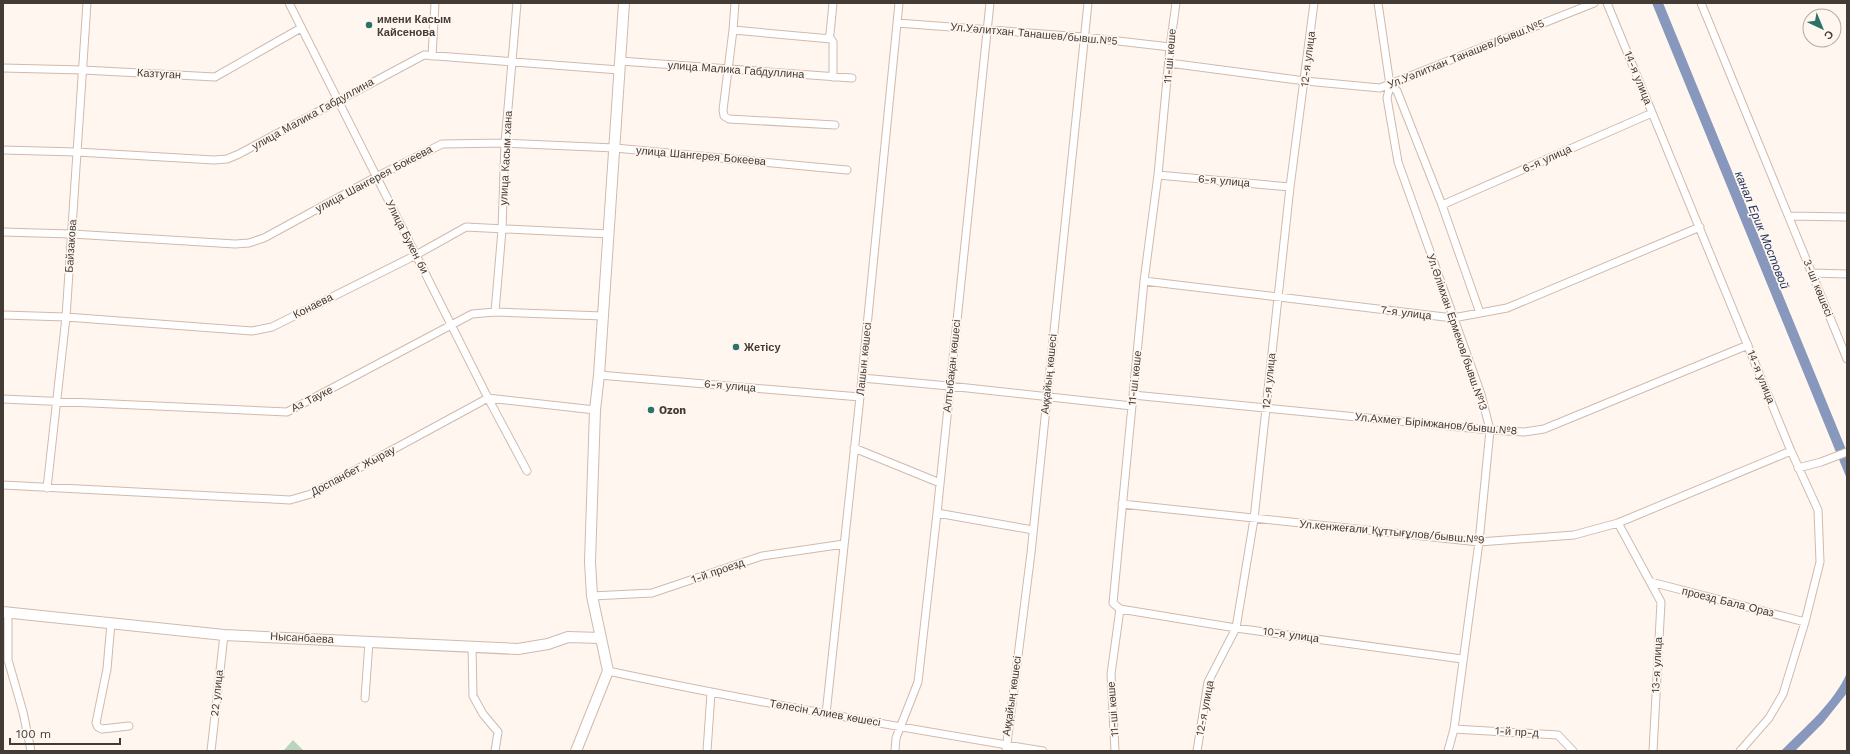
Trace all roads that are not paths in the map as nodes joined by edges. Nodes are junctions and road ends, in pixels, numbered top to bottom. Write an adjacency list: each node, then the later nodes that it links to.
1 (87, 3): 30 (street, Байзакова)
2 (289, 3): 18 (street, Улица Букен би)
3 (435, 3): 24 (street)
4 (517, 3): 25 (street, улица Касым хана)
5 (624, 3): 27 (street)
6 (735, 3): 19 (street)
7 (833, 3): 22 (street)
8 (899, 3): 17 (street, Лашын көшесі)
9 (990, 3): 20 (street, Алтыбақан көшесі)
10 (1088, 3): 21 (street, Аққайың көшесі)
11 (1176, 3): 23 (street, 11-ші көше)
12 (1314, 3): 33 (street, 12-я улица)
13 (1378, 3): 34 (street, Ул.Әлімхан Ермеков/бывш.№13)
14 (1594, 3): 34 (street, Ул.Уәлитхан Танашев/бывш.№5)
15 (1608, 3): 36 (street, 14-я улица)
16 (1701, 3): 47 (street, 3-ші көшесі)
17 (897, 23): 20 (street, Ул.Уәлитхан Танашев/бывш.№5); 69 (street, Лашын көшесі)
18 (301, 28): 30 (street, Казтуган); 35 (street, Улица Букен би)
19 (733, 30): 22 (street); 29 (street)
20 (987, 30): 21 (street, Ул.Уәлитхан Танашев/бывш.№5); 70 (street, Алтыбақан көшесі)
21 (1084, 37): 23 (street, Ул.Уәлитхан Танашев/бывш.№5); 73 (street, Аққайың көшесі)
22 (828, 38): 31 (street)
23 (1170, 46): 26 (street, 11-ші көше)
24 (432, 56): 25 (street, улица Малика Габдуллина); 35 (street, улица Малика Габдуллина)
25 (513, 62): 27 (street, улица Малика Габдуллина); 38 (street, улица Касым хана)
26 (1169, 64): 33 (street, Ул.Уәлитхан Танашев/бывш.№5); 43 (street, 11-ші көше)
27 (620, 66): 29 (street, улица Малика Габдуллина); 39 (street)
28 (3, 68): 30 (street, Казтуган)
29 (728, 69): 31 (street, улица Малика Габдуллина); 37 (street)
30 (83, 70): 41 (street, Байзакова)
31 (833, 77): 32 (street, улица Малика Габдуллина)
32 (852, 78)
33 (1305, 81): 34 (street, Ул.Уәлитхан Танашев/бывш.№5); 45 (street, 12-я улица)
34 (1390, 85): 46 (street, Ул.Әлімхан Ермеков/бывш.№13); 64 (street, Ул.Әлімхан Ермеков/бывш.№13)
35 (338, 100): 41 (street, улица Малика Габдуллина); 44 (street, Улица Букен би)
36 (1652, 113): 46 (street, 6-я улица); 49 (street, 14-я улица)
37 (835, 125)
38 (505, 144): 39 (street, улица Шангерея Бокеева); 44 (street, улица Шангерея Бокеева); 50 (street, улица Касым хана)
39 (615, 148): 42 (street, улица Шангерея Бокеева); 53 (street)
40 (3, 150): 41 (street, улица Малика Габдуллина)
41 (78, 152): 52 (street, Байзакова)
42 (847, 170)
43 (1158, 175): 45 (street, 6-я улица); 57 (street, 11-ші көше)
44 (376, 177): 52 (street, улица Шангерея Бокеева); 54 (street, Улица Букен би)
45 (1290, 187): 58 (street, 12-я улица)
46 (1442, 205): 60 (street, Ул.Әлімхан Ермеков/бывш.№13)
47 (1789, 216): 48 (street); 55 (street, 3-ші көшесі)
48 (1847, 217)
49 (1700, 227): 60 (street, 7-я улица); 66 (street, 14-я улица)
50 (502, 230): 53 (street, Конаева); 54 (street, Конаева); 59 (street, улица Касым хана)
51 (3, 232): 52 (street, улица Шангерея Бокеева)
52 (72, 234): 63 (street, Байзакова)
53 (608, 234): 62 (street)
54 (416, 255): 63 (street, Конаева); 65 (street, Улица Букен би)
55 (1812, 273): 56 (street); 67 (street, 3-ші көшесі)
56 (1847, 274)
57 (1144, 281): 58 (street, 7-я улица); 71 (street, 11-ші көше)
58 (1278, 297): 64 (street, 7-я улица); 78 (street, 12-я улица)
59 (495, 312): 62 (street, Аз Тауке); 65 (street, Аз Тауке)
60 (1480, 313): 64 (street, 7-я улица)
61 (3, 315): 63 (street, Конаева)
62 (603, 316): 68 (street)
63 (66, 317): 76 (street, Байзакова)
64 (1453, 318): 80 (street, Ул.Әлімхан Ермеков/бывш.№13)
65 (451, 325): 74 (street, Улица Букен би); 76 (street, Аз Тауке)
66 (1748, 345): 80 (street, Ул.Ахмет Бірімжанов/бывш.№8); 82 (street, 14-я улица)
67 (1847, 359)
68 (599, 375): 72 (street, 6-я улица); 79 (street)
69 (862, 378): 70 (street); 72 (street, Лашын көшесі)
70 (949, 386): 73 (street); 86 (street, Алтыбақан көшесі)
71 (1133, 395): 77 (street, 11-ші көше); 78 (street, Ул.Ахмет Бірімжанов/бывш.№8)
72 (860, 396): 81 (street, Лашын көшесі)
73 (1046, 397): 77 (street); 93 (street, Аққайың көшесі)
74 (488, 398): 79 (street); 85 (street, Улица Букен би); 88 (street, Доспанбет Жырау)
75 (3, 399): 76 (street, Аз Тауке)
76 (56, 401): 88 (street, Байзакова)
77 (1132, 406): 89 (street, 11-ші көше)
78 (1266, 409): 80 (street, Ул.Ахмет Бірімжанов/бывш.№8); 91 (street, 12-я улица)
79 (595, 410): 97 (street)
80 (1490, 430): 94 (street, Ул.Әлімхан Ермеков/бывш.№13)
81 (854, 448): 86 (street); 95 (street, Лашын көшесі)
82 (1791, 451): 84 (street, 14-я улица); 92 (street, Ул.кенжеғали Құттығұлов/бывш.№9)
83 (1847, 452): 84 (street)
84 (1798, 468): 100 (street, 14-я улица)
85 (527, 471)
86 (940, 483): 90 (street, Алтыбақан көшесі)
87 (3, 485): 88 (street, Доспанбет Жырау)
88 (47, 488)
89 (1122, 504): 91 (street, Ул.кенжеғали Құттығұлов/бывш.№9); 98 (street, 11-ші көше)
90 (937, 513): 93 (street); 113 (street, Алтыбақан көшесі)
91 (1254, 519): 94 (street, Ул.кенжеғали Құттығұлов/бывш.№9); 102 (street, 12-я улица)
92 (1618, 524): 94 (street, Ул.кенжеғали Құттығұлов/бывш.№9); 96 (street, 13-я улица)
93 (1033, 530): 115 (street, Аққайың көшесі)
94 (1479, 542): 107 (street, Ул.Әлімхан Ермеков/бывш.№13)
95 (844, 544): 97 (street, 1-й проезд); 111 (street, Лашын көшесі)
96 (1651, 582): 100 (street, проезд Бала Ораз); 127 (street, 13-я улица)
97 (592, 596): 104 (street)
98 (1120, 609): 102 (street, 10-я улица); 123 (street, 11-ші көше)
99 (6, 612): 101 (street, Нысанбаева); 116 (street)
100 (1806, 622): 128 (street, 14-я улица)
101 (111, 623): 103 (street, Нысанбаева); 112 (street)
102 (1236, 628): 107 (street, 10-я улица); 124 (street, 12-я улица)
103 (224, 634): 105 (street, Нысанбаева); 117 (street, 22 улица)
104 (602, 638): 106 (street, Нысанбаева); 108 (street)
105 (369, 642): 106 (street, Нысанбаева); 110 (street)
106 (472, 646): 118 (street)
107 (1462, 659): 114 (street, Ул.Әлімхан Ермеков/бывш.№13)
108 (608, 671): 109 (street, Төлесін Алиев көшесі); 119 (street)
109 (711, 693): 111 (street, Төлесін Алиев көшесі); 120 (street)
110 (365, 698)
111 (826, 714): 113 (street, Төлесін Алиев көшесі)
112 (129, 726)
113 (901, 726): 115 (street, Төлесін Алиев көшесі); 121 (street, Алтыбақан көшесі)
114 (1454, 729): 125 (street, Ул.Әлімхан Ермеков/бывш.№13); 126 (street, 1-й пр-д)
115 (1006, 748): 122 (street, Төлесін Алиев көшесі)
116 (31, 751)
117 (211, 751)
118 (495, 751)
119 (576, 751)
120 (707, 751)
121 (895, 751)
122 (1044, 751)
123 (1115, 751)
124 (1197, 751)
125 (1448, 751)
126 (1573, 751)
127 (1653, 751)
128 (1740, 751)

